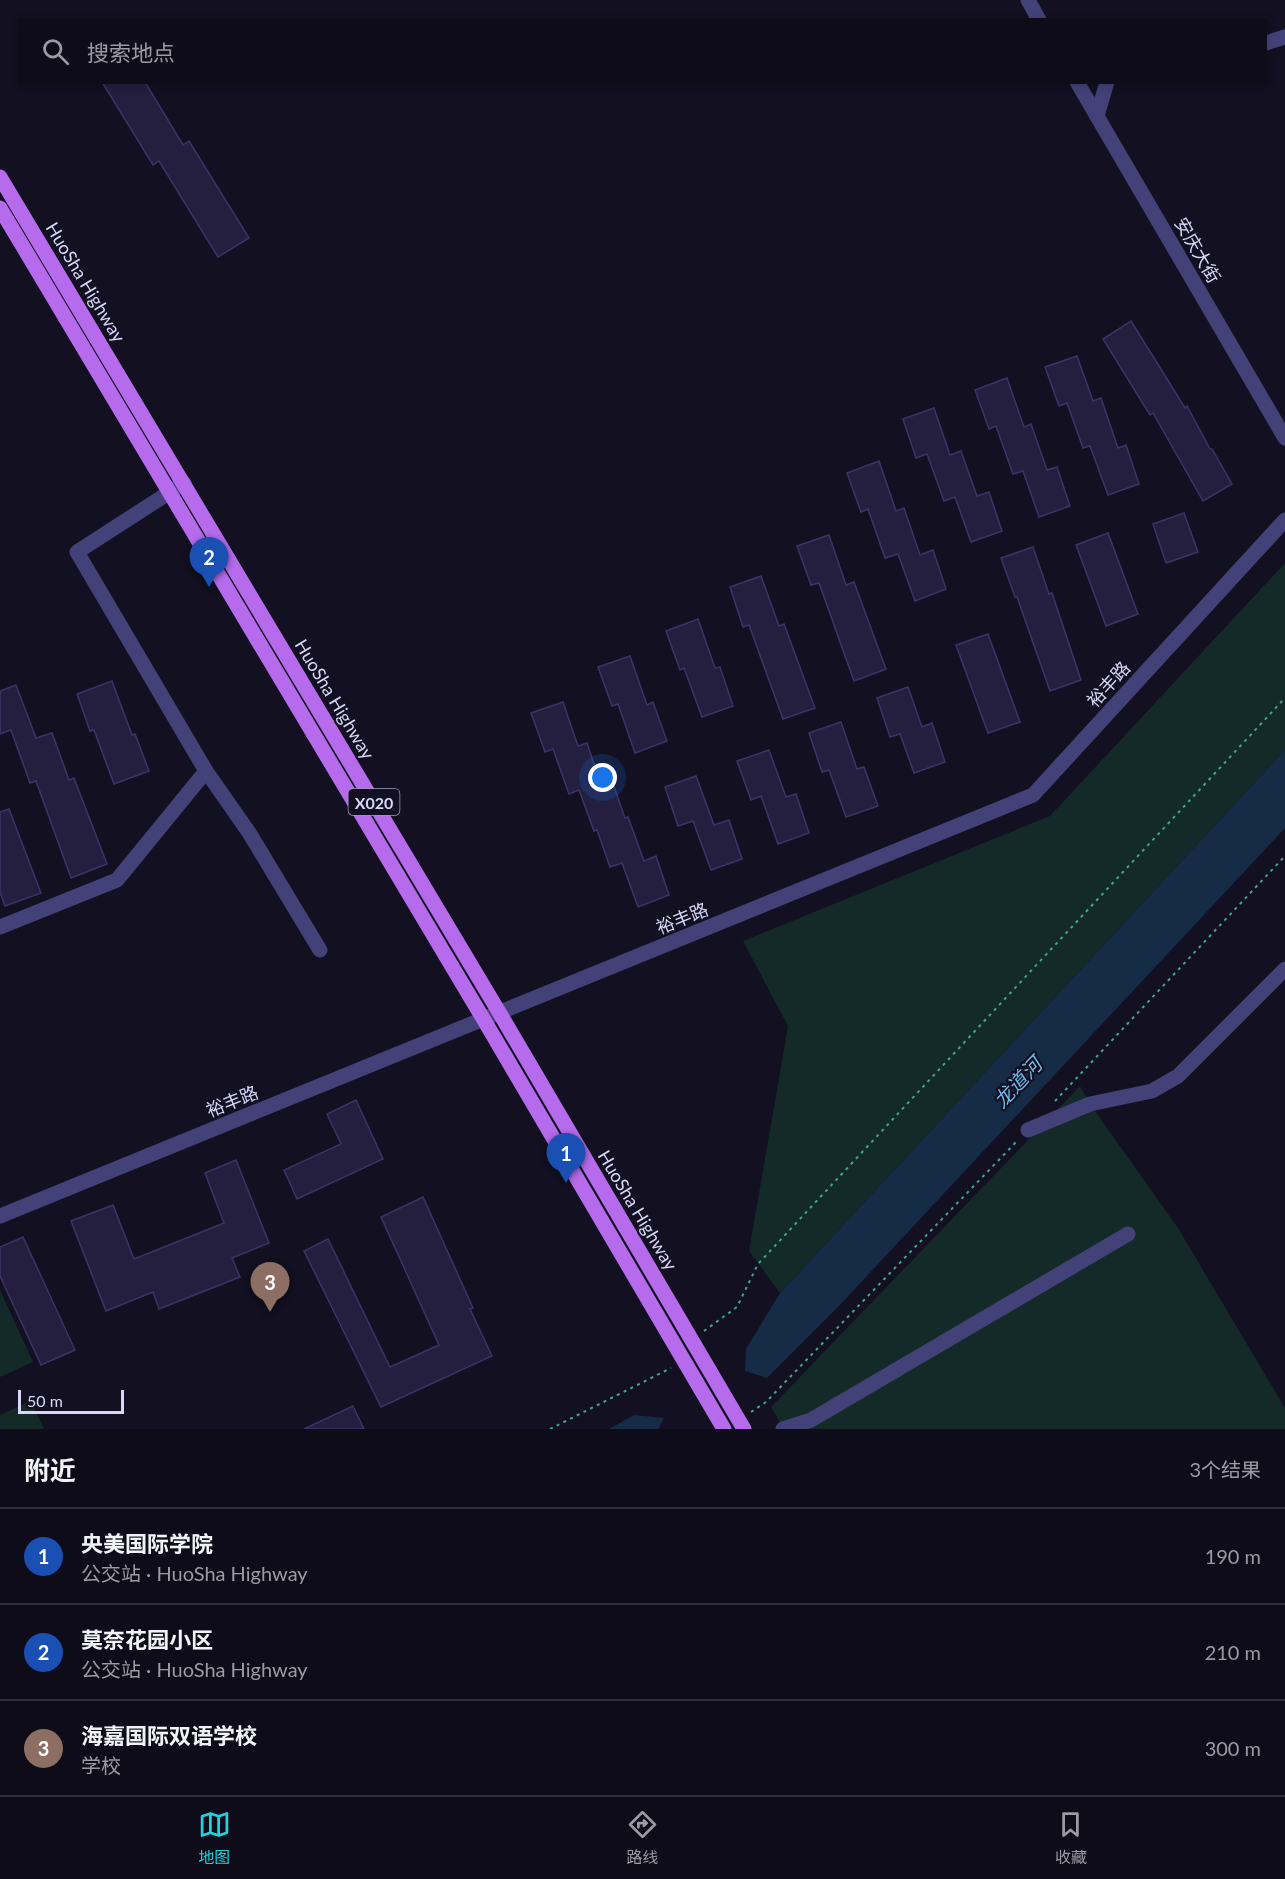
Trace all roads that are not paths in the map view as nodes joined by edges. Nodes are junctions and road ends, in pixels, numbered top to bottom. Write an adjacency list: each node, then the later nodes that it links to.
1 (1028, 0): 2 (street)
2 (1039, 18)
3 (1285, 37): 4 (street)
4 (1267, 43)
5 (1078, 84): 7 (street, 安庆大街)
6 (1106, 84): 7 (street)
7 (1097, 116): 10 (street, 安庆大街)
8 (0, 177): 11 (main road, HuoSha Highway / X020)
9 (0, 208): 12 (main road, HuoSha Highway / X020)
10 (1285, 438)
11 (184, 483): 12 (street); 18 (main road, HuoSha Highway / X020)
12 (170, 494): 14 (street); 19 (main road, HuoSha Highway / X020)
13 (1285, 520): 18 (street, 裕丰路)
14 (206, 771): 15 (street); 16 (street)
15 (0, 927)
16 (321, 950)
17 (1285, 969): 20 (street)
18 (499, 1012): 19 (street, 裕丰路); 23 (main road, HuoSha Highway / X020)
19 (484, 1020): 21 (street, 裕丰路); 24 (main road, HuoSha Highway / X020)
20 (1028, 1130)
21 (0, 1216)
22 (1128, 1234): 25 (street)
23 (741, 1425)
24 (724, 1429)
25 (783, 1429)

